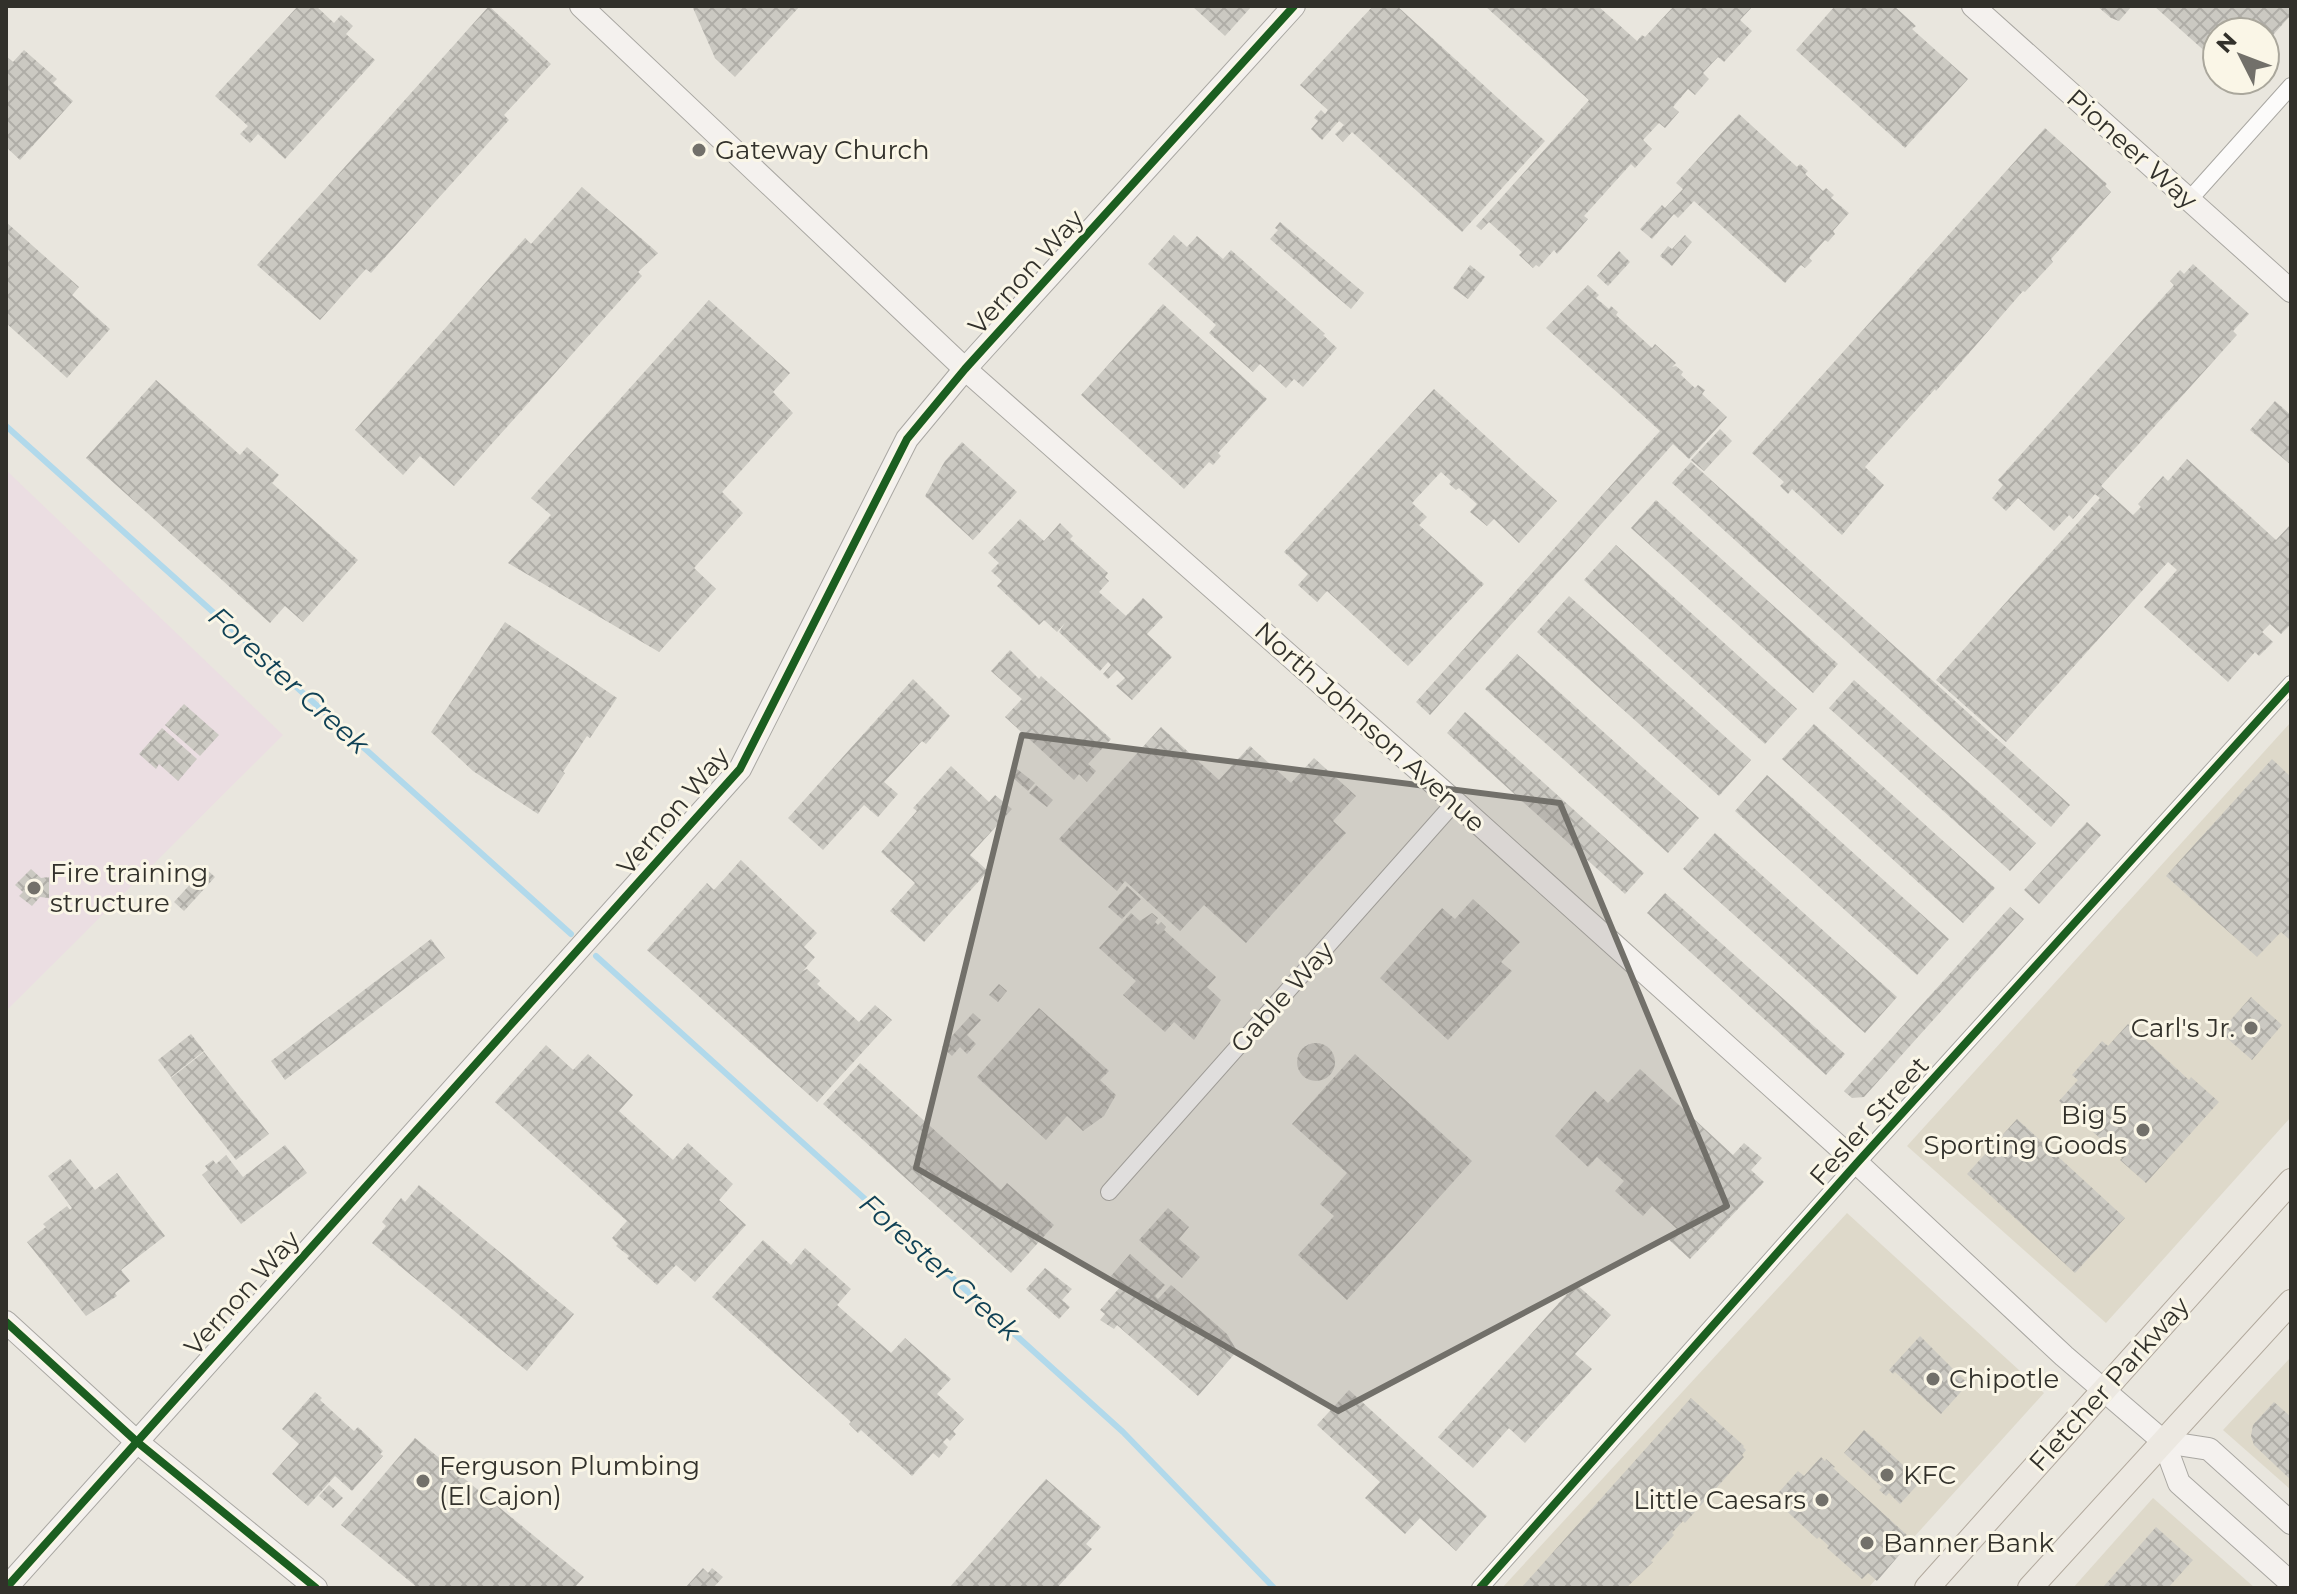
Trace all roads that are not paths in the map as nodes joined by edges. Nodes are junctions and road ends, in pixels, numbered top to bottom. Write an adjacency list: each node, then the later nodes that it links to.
1 (581, 6): 7 (main road, North Johnson Avenue)
2 (1294, 6): 7 (main road, Vernon Way)
3 (1973, 6): 5 (main road, Pioneer Way)
4 (2291, 86): 5 (street)
5 (2189, 200): 6 (main road, Pioneer Way)
6 (2291, 291)
7 (965, 369): 9 (main road, North Johnson Avenue); 16 (main road, Vernon Way)
8 (2291, 684): 10 (street, Fesler Street)
9 (1455, 802): 10 (main road, North Johnson Avenue); 12 (street, Gable Way)
10 (1857, 1163): 15 (main road, North Johnson Avenue); 22 (street, Fesler Street)
11 (2291, 1181): 15 (main road, Fletcher Parkway)
12 (1109, 1192)
13 (2291, 1302): 17 (main road)
14 (6, 1322): 16 (main road)
15 (2103, 1391): 17 (main road, North Johnson Avenue); 23 (main road, Fletcher Parkway)
16 (136, 1441): 20 (main road, Vernon Way); 21 (main road)
17 (2164, 1442): 18 (main road); 19 (main road); 24 (main road)
18 (2291, 1523)
19 (2291, 1583)
20 (6, 1588)
21 (316, 1588)
22 (1480, 1588)
23 (1927, 1588)
24 (2030, 1588)

